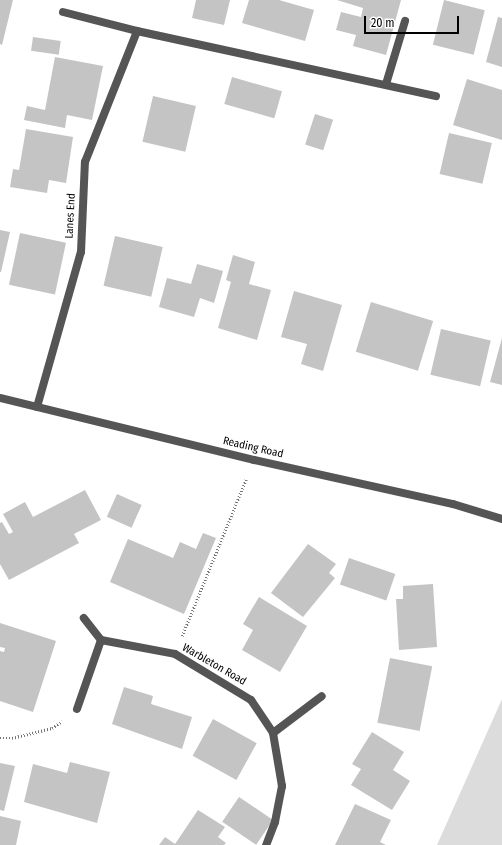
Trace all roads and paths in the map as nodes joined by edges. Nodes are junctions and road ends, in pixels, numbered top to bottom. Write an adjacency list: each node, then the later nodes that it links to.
1 (63, 12): 3 (street)
2 (405, 21): 4 (street)
3 (137, 31): 4 (street); 7 (street, Lanes End)
4 (386, 84): 5 (street)
5 (436, 96)
6 (0, 398): 7 (street, Reading Road)
7 (37, 407): 8 (street, Reading Road)
8 (254, 460): 9 (street, Reading Road); 12 (path)
9 (502, 519)
10 (84, 618): 11 (street)
11 (101, 640): 12 (street, Warbleton Road); 14 (street)
12 (175, 654): 15 (street, Warbleton Road)
13 (322, 696): 15 (street)
14 (77, 709): 16 (path)
15 (273, 733): 17 (street, Warbleton Road)
16 (0, 738)
17 (266, 845)

